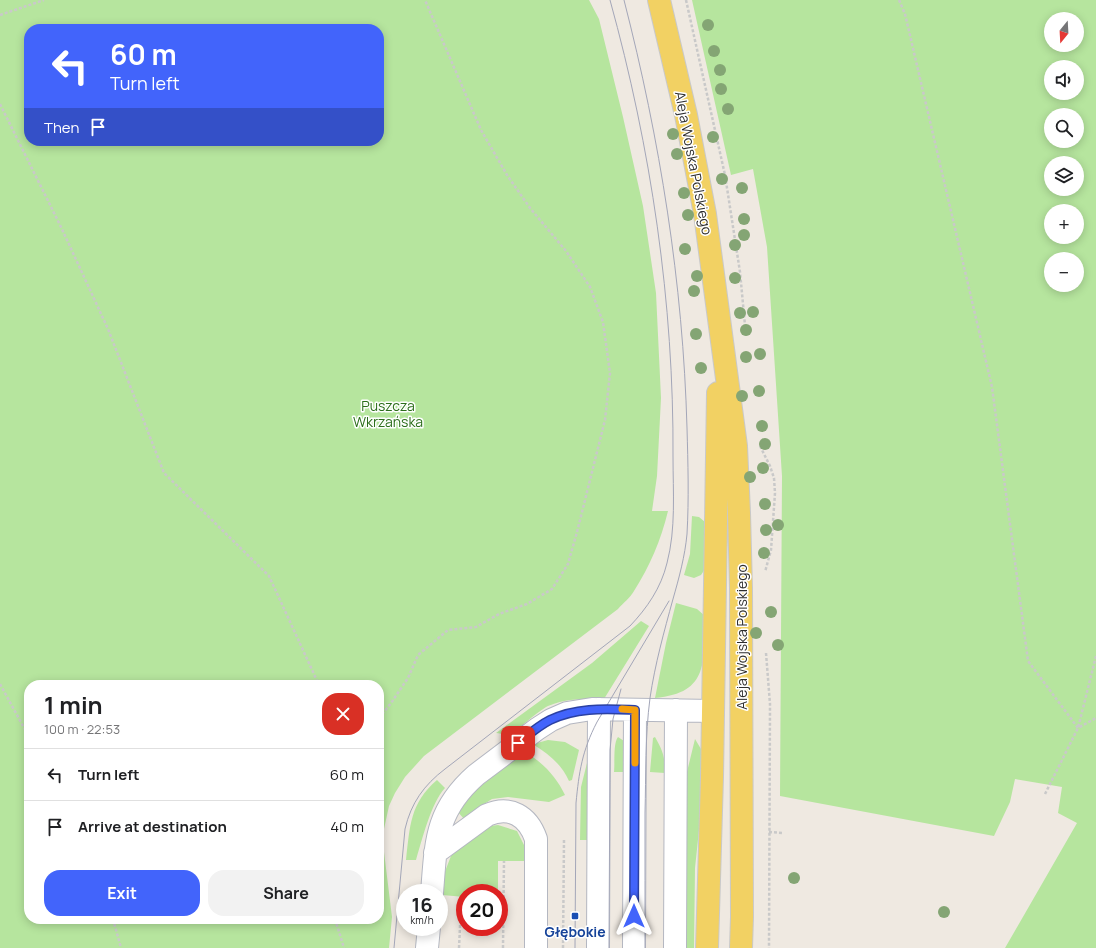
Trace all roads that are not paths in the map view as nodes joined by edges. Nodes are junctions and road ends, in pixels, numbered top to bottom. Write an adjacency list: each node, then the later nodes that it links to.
1 (659, 0): 2 (main road, Aleja Wojska Polskiego)
2 (719, 328): 6 (main road, Aleja Wojska Polskiego); 9 (main road, Aleja Wojska Polskiego)
3 (599, 709): 4 (street); 7 (street); 13 (street)
4 (635, 710): 5 (street); 14 (street)
5 (676, 710): 6 (street); 15 (street)
6 (713, 711): 16 (main road, Aleja Wojska Polskiego)
7 (435, 853): 8 (street); 12 (street)
8 (433, 884)
9 (742, 917): 17 (main road, Aleja Wojska Polskiego); 18 (street)
10 (428, 936): 11 (street)
11 (427, 948)
12 (536, 948)
13 (598, 948)
14 (634, 948)
15 (675, 948)
16 (708, 948)
17 (741, 948)
18 (745, 948)

